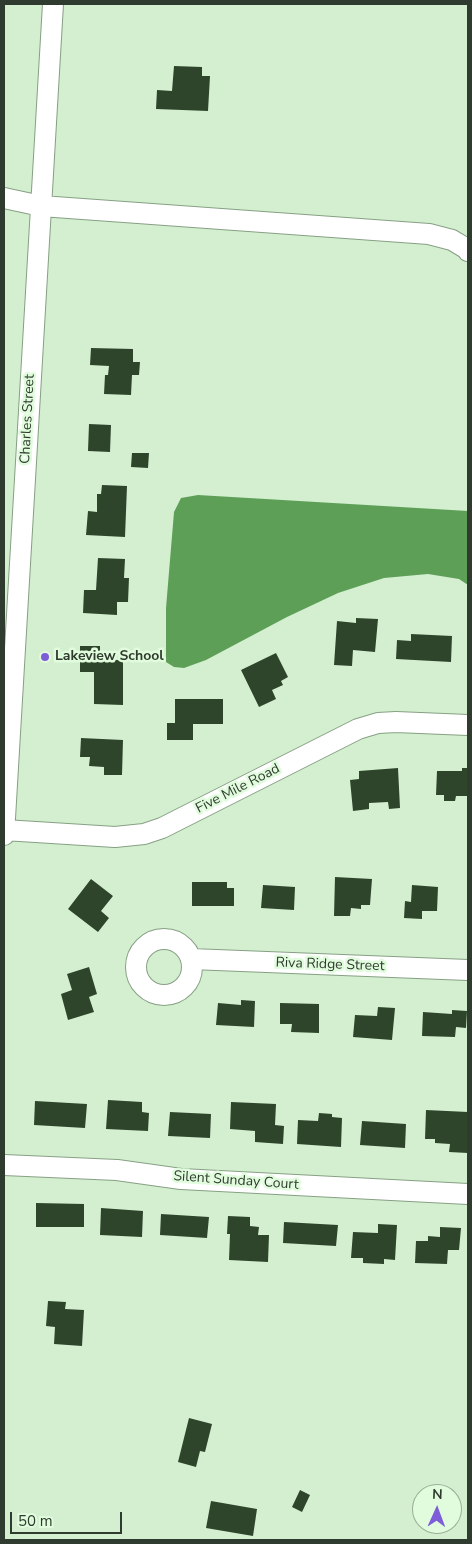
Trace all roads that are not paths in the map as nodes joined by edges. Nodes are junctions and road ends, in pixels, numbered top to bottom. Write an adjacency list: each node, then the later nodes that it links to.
1 (53, 4): 3 (street, Charles Street)
2 (4, 198): 3 (street)
3 (41, 206): 4 (street); 6 (street, Charles Street)
4 (468, 252)
5 (468, 725): 6 (street, Five Mile Road)
6 (4, 830): 7 (street, Charles Street)
7 (4, 835)
8 (191, 959): 9 (street, Riva Ridge Street)
9 (468, 970)
10 (4, 1165): 11 (street, Silent Sunday Court)
11 (468, 1194)

